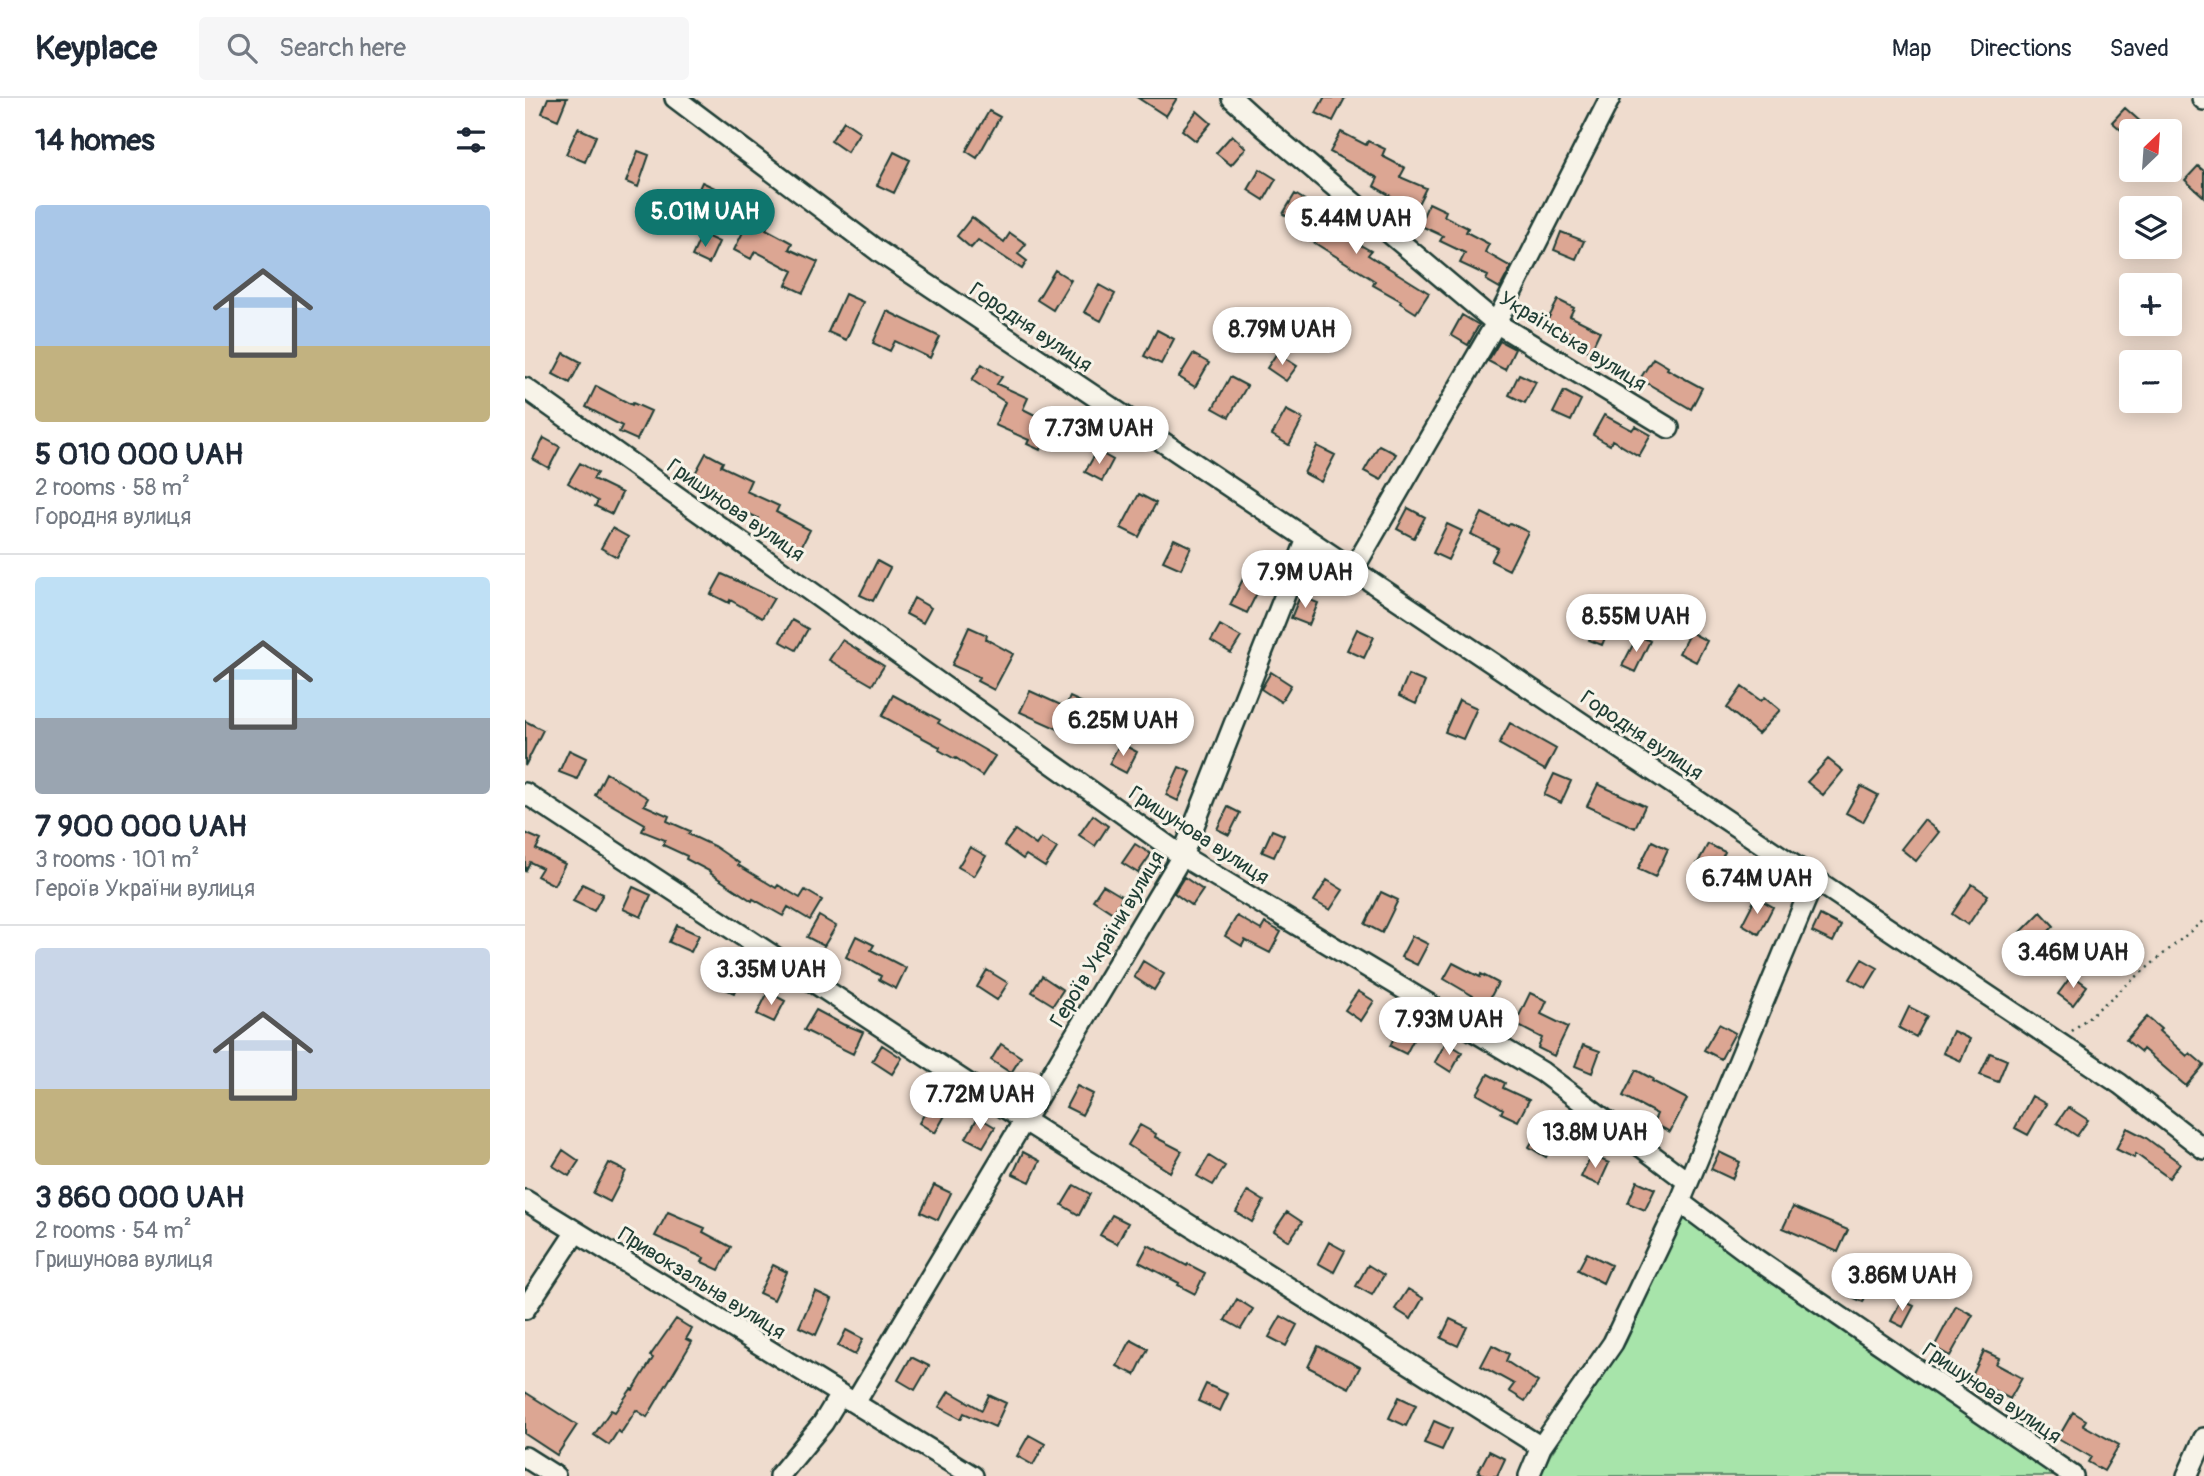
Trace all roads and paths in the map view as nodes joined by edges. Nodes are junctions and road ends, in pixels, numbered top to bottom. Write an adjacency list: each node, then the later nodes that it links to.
1 (675, 98): 7 (street, Городня вулиця)
2 (1232, 98): 4 (street, Українська вулиця)
3 (1610, 98): 4 (street)
4 (1496, 323): 6 (street, Українська вулиця); 8 (street)
5 (525, 388): 10 (street, Гришунова вулиця)
6 (1669, 428)
7 (1307, 539): 8 (street, Городня вулиця); 10 (street, Героїв України вулиця)
8 (1353, 570): 11 (street, Городня вулиця)
9 (525, 793): 14 (street)
10 (1182, 856): 14 (street, Героїв України вулиця); 16 (street, Гришунова вулиця)
11 (1815, 878): 13 (street, Городня вулиця); 16 (street)
12 (2204, 920): 13 (path)
13 (2059, 1042): 15 (street, Городня вулиця)
14 (1025, 1121): 21 (street); 23 (street)
15 (2204, 1149)
16 (1688, 1182): 18 (street)
17 (525, 1200): 19 (street, Привокзальна вулиця)
18 (1680, 1202): 23 (street); 29 (street, Гришунова вулиця)
19 (576, 1232): 20 (street); 21 (street, Привокзальна вулиця)
20 (525, 1309)
21 (847, 1399): 26 (street); 27 (street, Привокзальна вулиця)
22 (2204, 1438): 30 (street)
23 (1541, 1447): 28 (street)
24 (525, 1457): 25 (street)
25 (555, 1476)
26 (779, 1476)
27 (973, 1476)
28 (1529, 1476)
29 (2073, 1476)
30 (2187, 1476)

